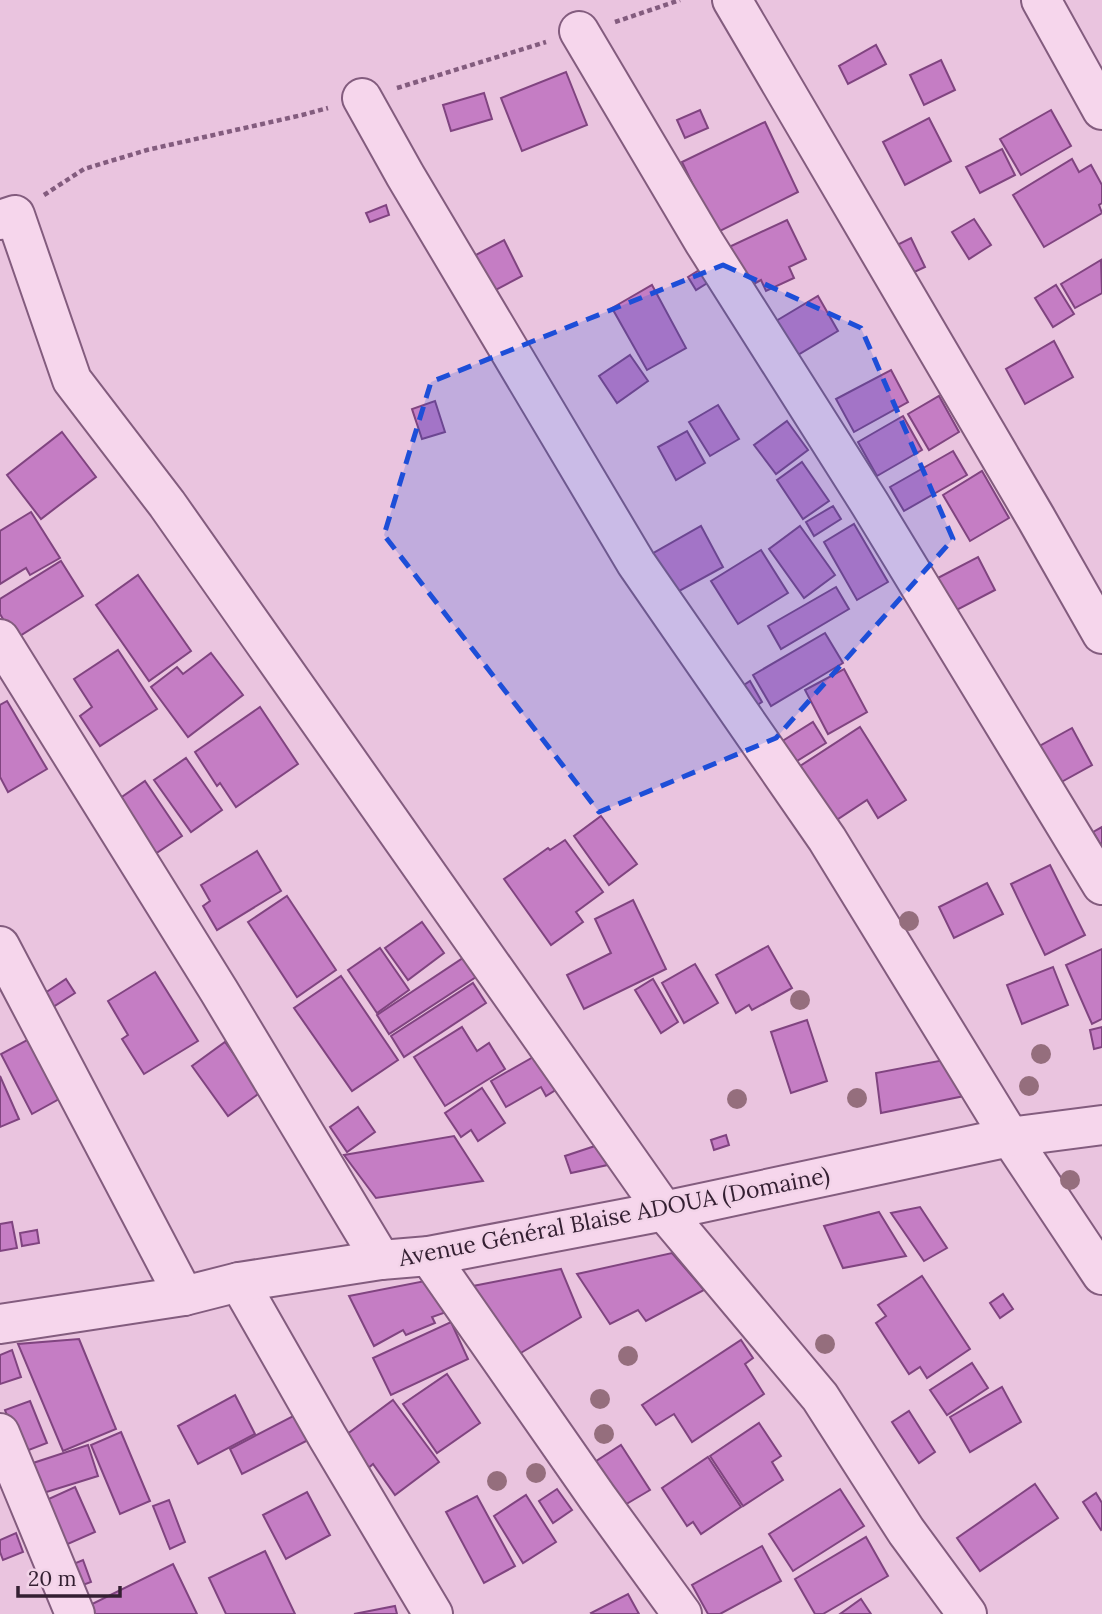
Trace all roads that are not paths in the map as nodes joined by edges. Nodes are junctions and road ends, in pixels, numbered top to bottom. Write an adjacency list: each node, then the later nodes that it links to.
1 (732, 0): 7 (street)
2 (1041, 0): 5 (street)
3 (579, 31): 9 (street)
4 (362, 98): 12 (street)
5 (1102, 110)
6 (0, 220): 13 (street)
7 (1102, 634)
8 (0, 639): 15 (street)
9 (1102, 885)
10 (0, 946): 18 (street)
11 (1102, 1125): 12 (street, Avenue Général Blaise ADOUA (Domaine))
12 (1010, 1137): 13 (street, Avenue Général Blaise ADOUA (Domaine)); 16 (street)
13 (664, 1211): 14 (street, Avenue Général Blaise ADOUA (Domaine)); 24 (street)
14 (429, 1256): 15 (street, Avenue Général Blaise ADOUA (Domaine)); 23 (street)
15 (381, 1260): 17 (street, Avenue Général Blaise ADOUA (Domaine))
16 (1102, 1275)
17 (239, 1282): 18 (street, Avenue Général Blaise ADOUA (Domaine)); 22 (street)
18 (184, 1296): 19 (street, Avenue Général Blaise ADOUA (Domaine))
19 (0, 1324)
20 (0, 1433): 21 (street)
21 (75, 1614)
22 (433, 1614)
23 (682, 1614)
24 (967, 1614)

